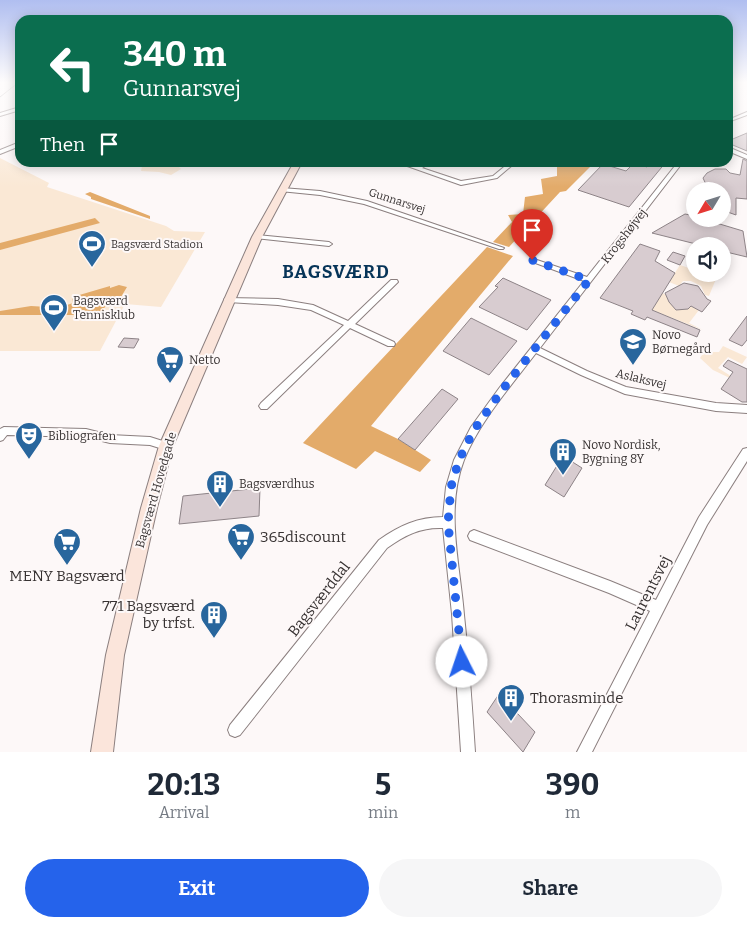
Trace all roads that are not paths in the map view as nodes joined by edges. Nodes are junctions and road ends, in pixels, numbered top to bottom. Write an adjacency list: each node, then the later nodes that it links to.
1 (15, 146): 2 (street)
2 (0, 152)
3 (733, 152): 4 (street)
4 (747, 157)
5 (295, 167): 10 (street, Bagsværd Hovedgade)
6 (415, 167): 9 (street)
7 (508, 167): 9 (street)
8 (677, 167): 15 (street, Krogshøjvej)
9 (418, 168)
10 (282, 190): 11 (street, Bagsværd Hovedgade); 13 (street, Gunnarsvej)
11 (257, 238): 12 (street); 17 (street, Bagsværd Hovedgade)
12 (329, 244)
13 (501, 248)
14 (532, 260): 15 (street)
15 (589, 280): 20 (street, Krogshøjvej)
16 (394, 282): 18 (street)
17 (228, 300): 18 (street); 24 (street, Bagsværd Hovedgade)
18 (350, 324): 19 (street); 21 (street)
19 (391, 344)
20 (535, 349): 22 (street, Aslaksvej); 26 (street, Krogshøjvej)
21 (264, 406)
22 (747, 409)
23 (0, 437): 24 (street)
24 (166, 446): 30 (street, Bagsværd Hovedgade)
25 (747, 452): 28 (street, Laurentsvej)
26 (448, 523): 29 (street, Bagsværddal); 31 (street, Krogshøjvej)
27 (474, 536): 28 (street)
28 (659, 608): 32 (street, Laurentsvej)
29 (235, 730)
30 (102, 752)
31 (468, 752)
32 (584, 752)

